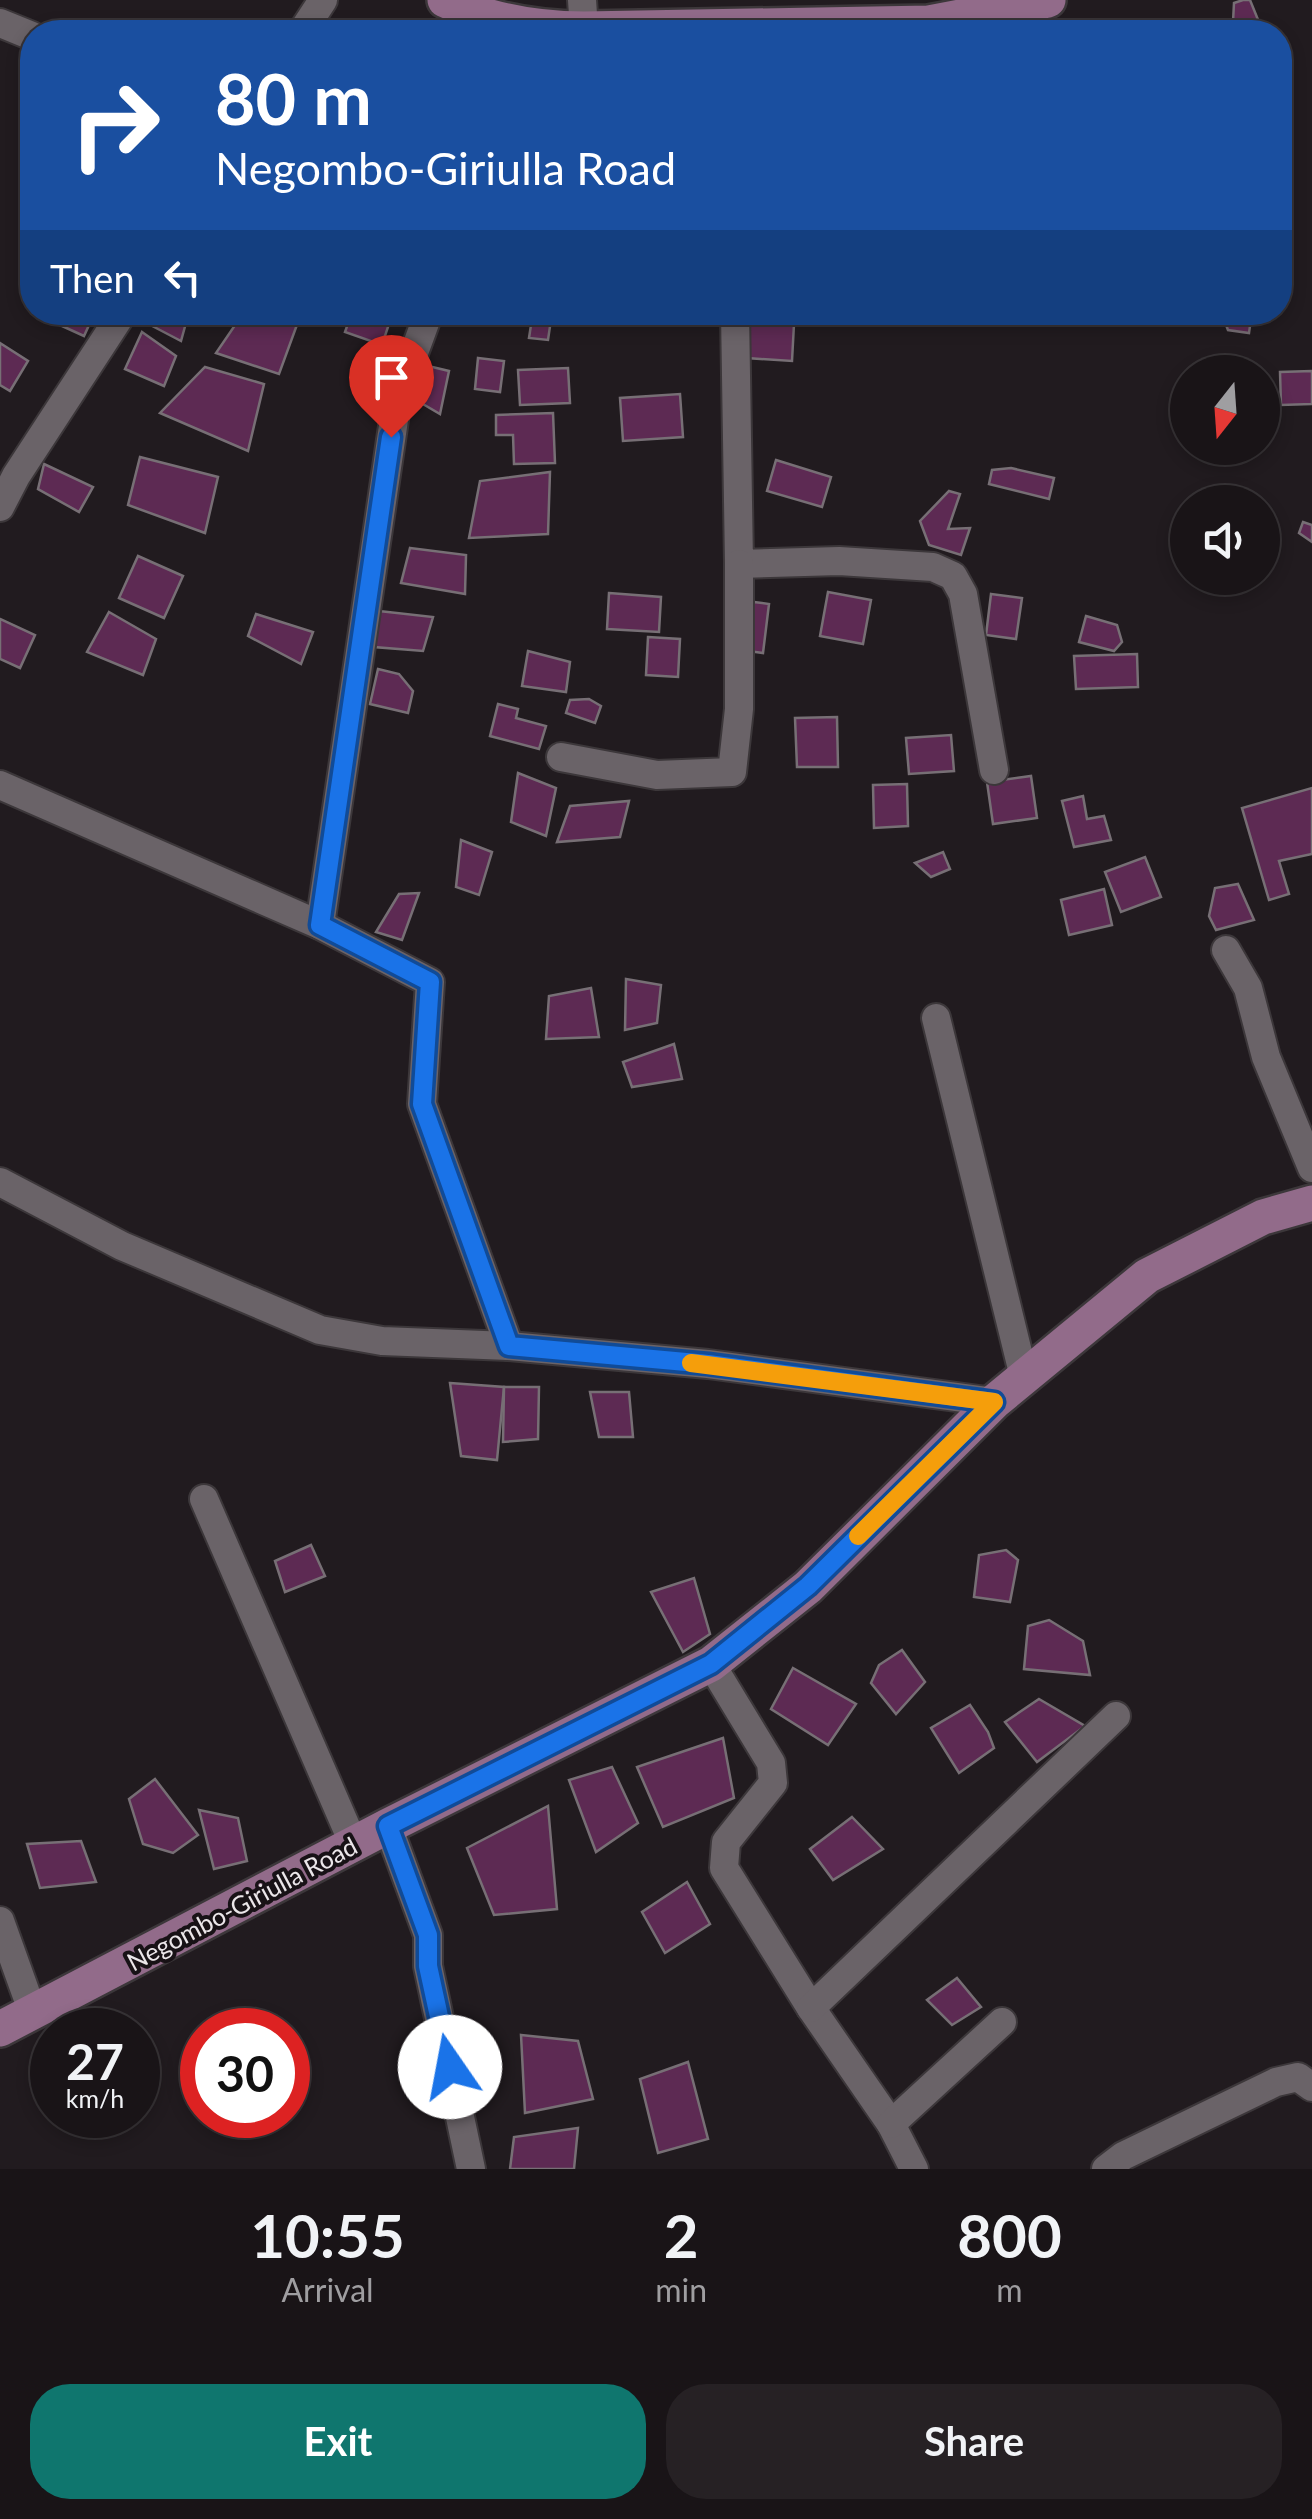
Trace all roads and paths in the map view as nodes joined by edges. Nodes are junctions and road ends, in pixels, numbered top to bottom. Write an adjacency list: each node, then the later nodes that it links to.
1 (445, 0): 4 (main road)
2 (1048, 0): 6 (main road)
3 (583, 14): 5 (main road)
4 (500, 20)
5 (733, 20)
6 (945, 20)
7 (113, 325): 10 (street)
8 (424, 325): 16 (street)
9 (735, 325): 12 (street)
10 (8, 472): 11 (street)
11 (0, 507)
12 (738, 564): 13 (street); 14 (street)
13 (561, 757)
14 (994, 770)
15 (0, 785): 16 (street)
16 (320, 925): 22 (street)
17 (1226, 950): 19 (street)
18 (936, 1018): 23 (street)
19 (1312, 1168)
20 (0, 1182): 22 (street)
21 (1312, 1203): 23 (main road, Negombo-Giriulla Road)
22 (509, 1346): 24 (street)
23 (1024, 1377): 24 (main road, Negombo-Giriulla Road)
24 (994, 1402): 26 (main road, Negombo-Giriulla Road)
25 (204, 1499): 29 (street)
26 (711, 1664): 28 (main road, Negombo-Giriulla Road); 33 (street)
27 (1116, 1716): 33 (street)
28 (388, 1826): 29 (main road, Negombo-Giriulla Road); 39 (street)
29 (354, 1845): 32 (main road, Negombo-Giriulla Road)
30 (0, 1921): 31 (street)
31 (31, 2008)
32 (40, 2008)
33 (811, 2008): 38 (street)
34 (30, 2013): 36 (main road, Negombo-Giriulla Road)
35 (1002, 2022): 38 (street)
36 (0, 2030)
37 (1312, 2086): 41 (street)
38 (891, 2124): 40 (street)
39 (471, 2169)
40 (914, 2169)
41 (1106, 2169)

